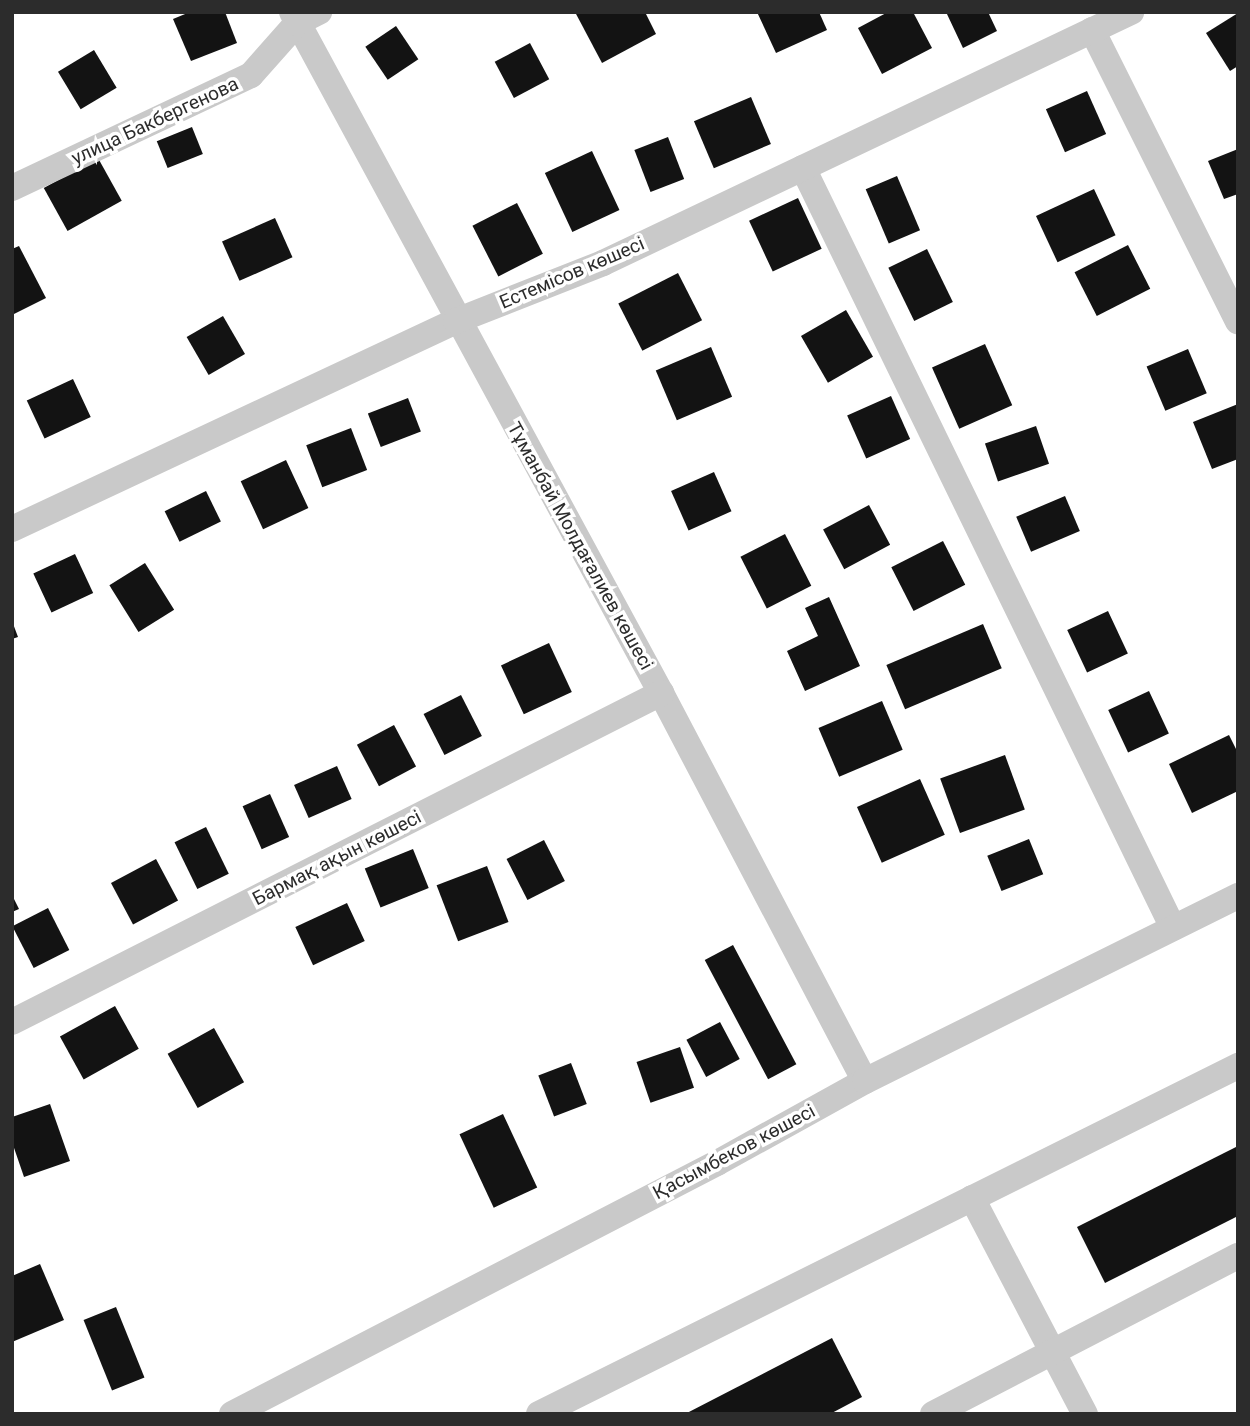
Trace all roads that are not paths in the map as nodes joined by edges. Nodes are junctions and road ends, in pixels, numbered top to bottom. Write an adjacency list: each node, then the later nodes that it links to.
1 (1131, 12): 3 (street, Естемісов көшесі)
2 (303, 16): 5 (street, улица Бакбергенова); 6 (street, Тұманбай Молдағалиев көшесі)
3 (1091, 30): 4 (street, Естемісов көшесі); 7 (street)
4 (803, 167): 6 (street, Естемісов көшесі); 11 (street)
5 (12, 188)
6 (456, 321): 8 (street, Естемісов көшесі); 9 (street, Тұманбай Молдағалиев көшесі)
7 (1238, 322)
8 (12, 529)
9 (661, 693): 12 (street, Бармақ ақын көшесі); 14 (street, Тұманбай Молдағалиев көшесі)
10 (1238, 896): 11 (street, Қасымбеков көшесі)
11 (1173, 928): 14 (street, Қасымбеков көшесі)
12 (12, 1022)
13 (1238, 1066): 15 (street)
14 (865, 1082): 20 (street, Қасымбеков көшесі)
15 (972, 1198): 17 (street); 19 (street)
16 (1238, 1256): 17 (street)
17 (1054, 1353): 18 (street); 22 (street)
18 (961, 1408): 21 (street)
19 (544, 1413)
20 (232, 1414)
21 (933, 1414)
22 (1085, 1414)

